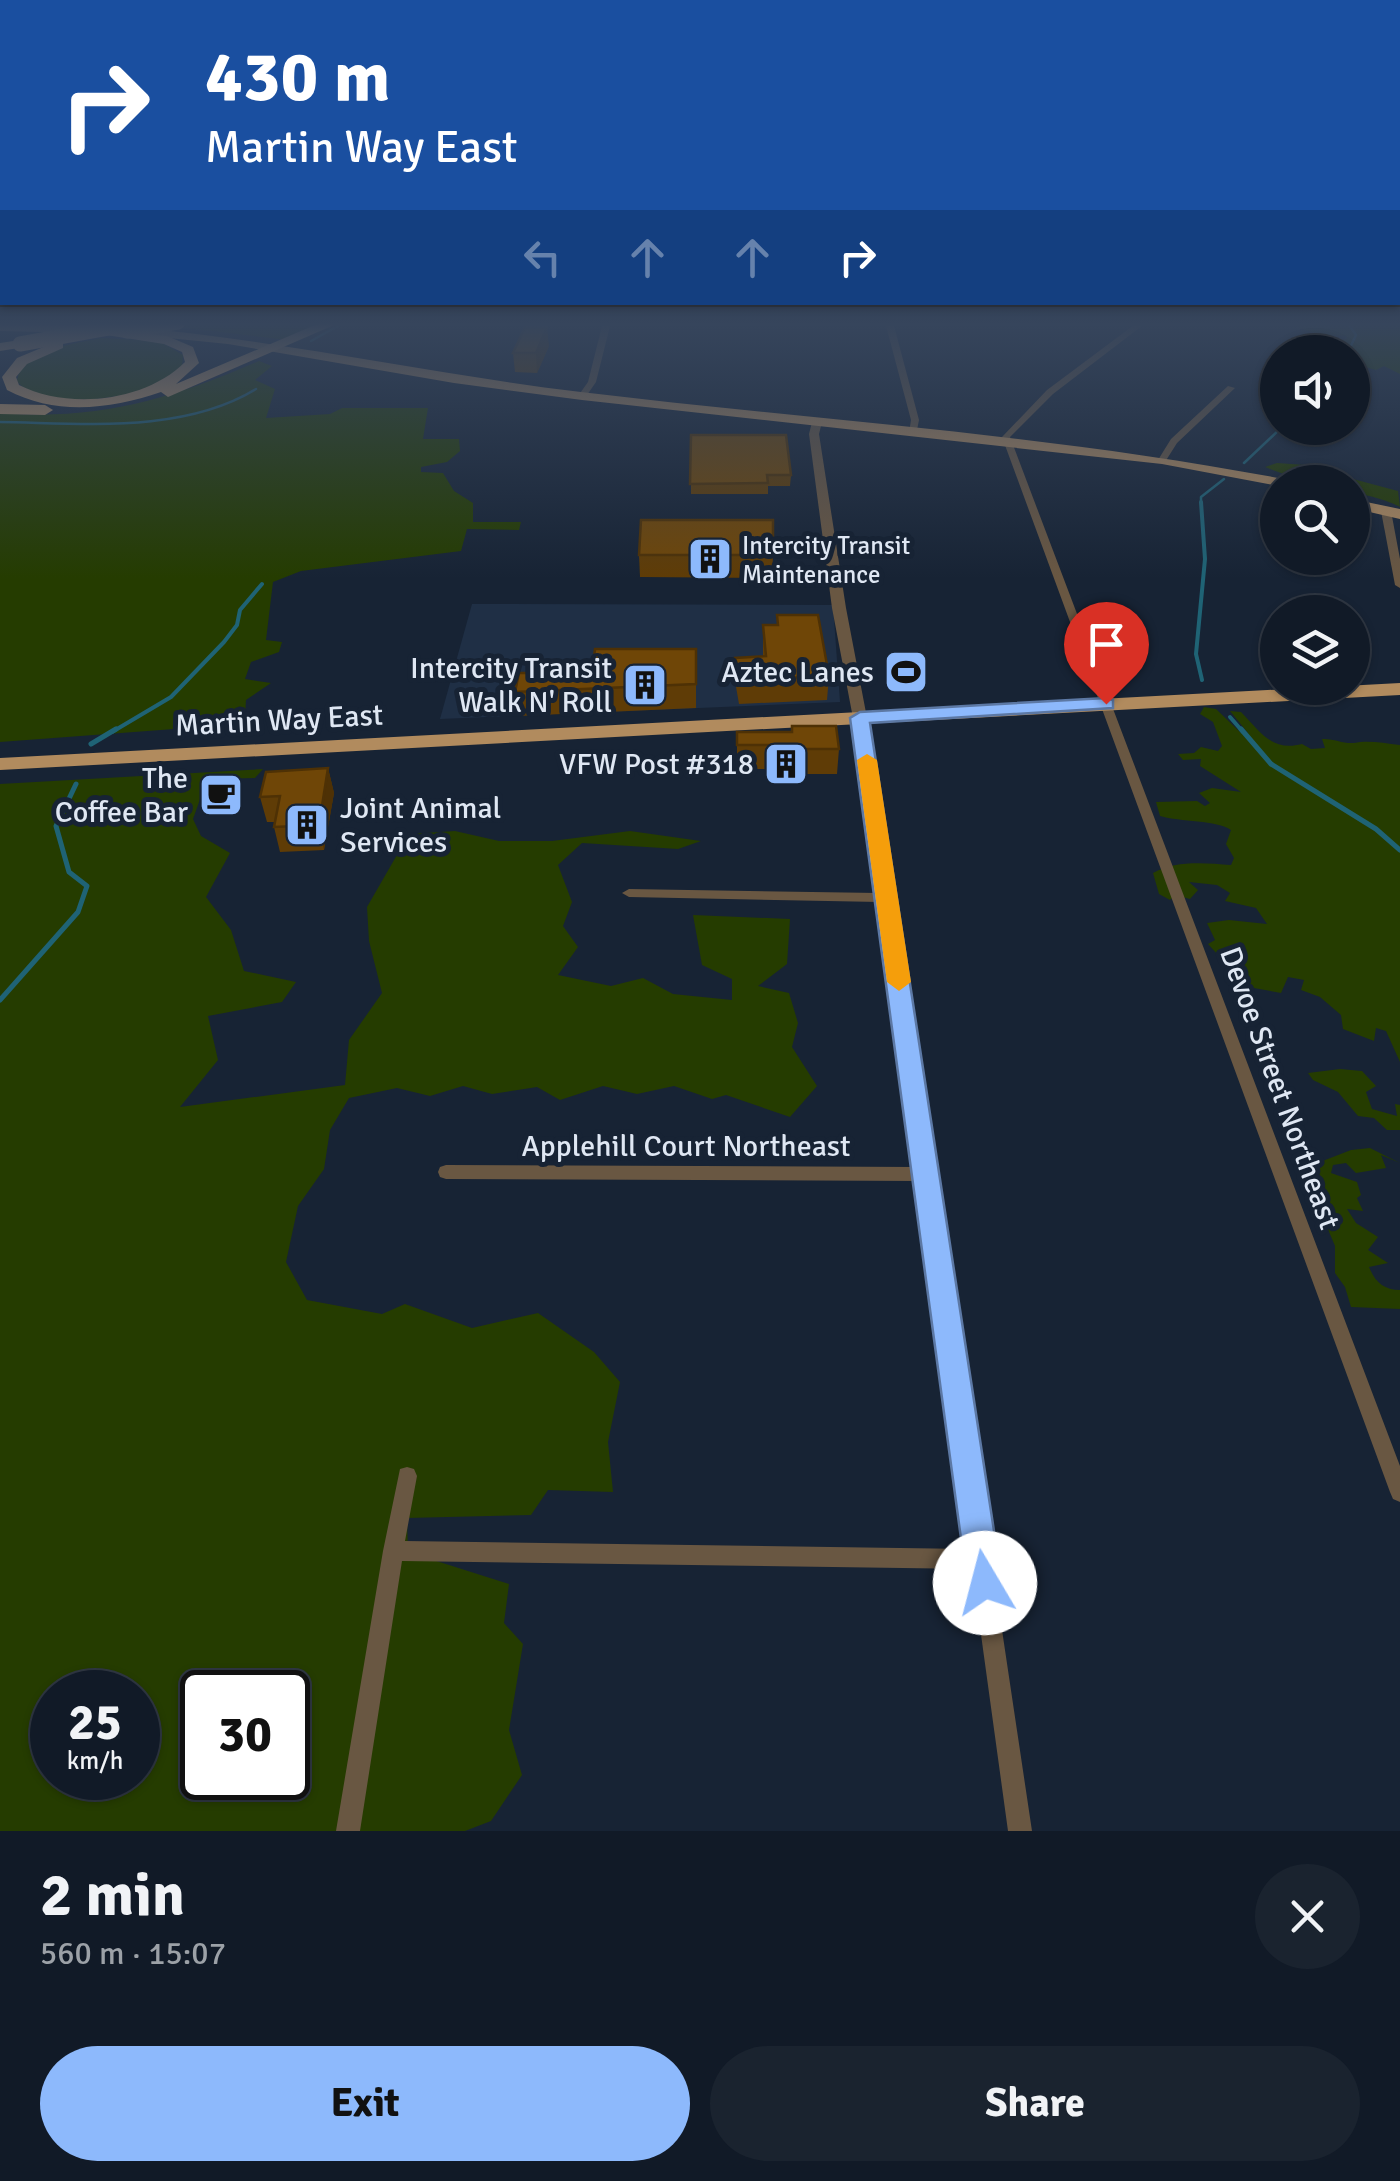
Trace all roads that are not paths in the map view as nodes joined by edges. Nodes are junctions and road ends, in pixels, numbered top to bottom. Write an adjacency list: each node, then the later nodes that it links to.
1 (84, 407): 6 (highway)
2 (685, 407): 7 (main road)
3 (912, 407): 8 (street)
4 (1033, 407): 9 (street)
5 (1210, 407): 10 (street)
6 (0, 409)
7 (817, 422): 8 (main road); 16 (street)
8 (913, 433): 9 (main road)
9 (1008, 444): 10 (main road); 15 (street, Devoe Street Northeast)
10 (1162, 460): 11 (main road)
11 (1260, 479)
12 (1393, 513): 13 (street)
13 (1400, 585)
14 (1400, 689): 15 (main road, Martin Way East)
15 (1106, 704): 16 (main road, Martin Way East); 23 (street, Devoe Street Northeast)
16 (860, 718): 17 (main road, Martin Way East); 19 (street)
17 (0, 764)
18 (629, 893): 19 (street)
19 (887, 898): 21 (street)
20 (446, 1172): 21 (street, Applehill Court Northeast)
21 (926, 1174): 25 (street)
22 (406, 1476): 24 (street)
23 (1400, 1492)
24 (393, 1550): 25 (street); 26 (street)
25 (981, 1559): 27 (street)
26 (348, 1831)
27 (1020, 1831)

